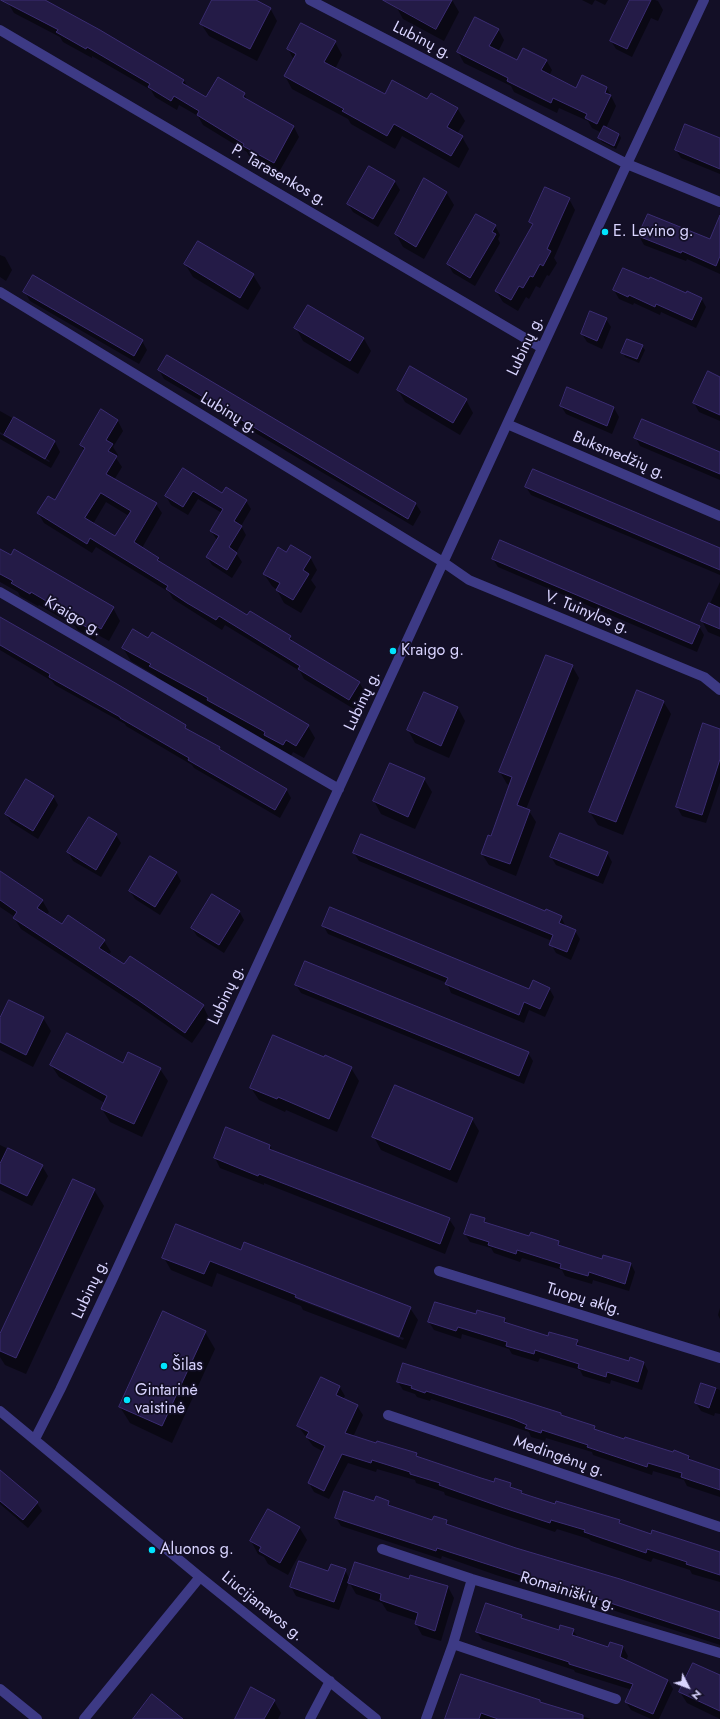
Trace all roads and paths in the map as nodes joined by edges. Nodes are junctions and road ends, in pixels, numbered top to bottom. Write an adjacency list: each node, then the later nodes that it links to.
1 (310, 0): 4 (street, Lubinų g.)
2 (704, 0): 4 (street, Lubinų g.)
3 (0, 30): 7 (street, P. Tarasenkos g.)
4 (627, 164): 5 (street); 7 (street, Lubinų g.)
5 (720, 202)
6 (0, 292): 10 (street, Lubinų g.)
7 (542, 348): 8 (street, Lubinų g.)
8 (507, 424): 9 (street, Buksmedžių g.); 10 (street, Lubinų g.)
9 (720, 516)
10 (443, 562): 12 (street, V. Tuinylos g.); 13 (street, Lubinų g.)
11 (0, 592): 13 (street, Kraigo g.)
12 (720, 690)
13 (339, 789): 18 (street, Lubinų g.)
14 (439, 1271): 15 (street, Tuopų aklg.)
15 (720, 1358)
16 (0, 1410): 18 (street, Liucijanavos g.)
17 (388, 1415): 19 (street, Medingėnų g.)
18 (35, 1439): 21 (street, Liucijanavos g.)
19 (720, 1527)
20 (382, 1549): 22 (street, Romainiškių g.)
21 (200, 1577): 25 (street, Liucijanavos g.); 29 (street)
22 (472, 1578): 23 (street); 24 (street, Romainiškių g.)
23 (453, 1644): 27 (street); 32 (street)
24 (720, 1653)
25 (330, 1681): 30 (street); 31 (street, Liucijanavos g.)
26 (0, 1689): 28 (street)
27 (616, 1699)
28 (37, 1719)
29 (84, 1719)
30 (310, 1719)
31 (376, 1719)
32 (426, 1719)

